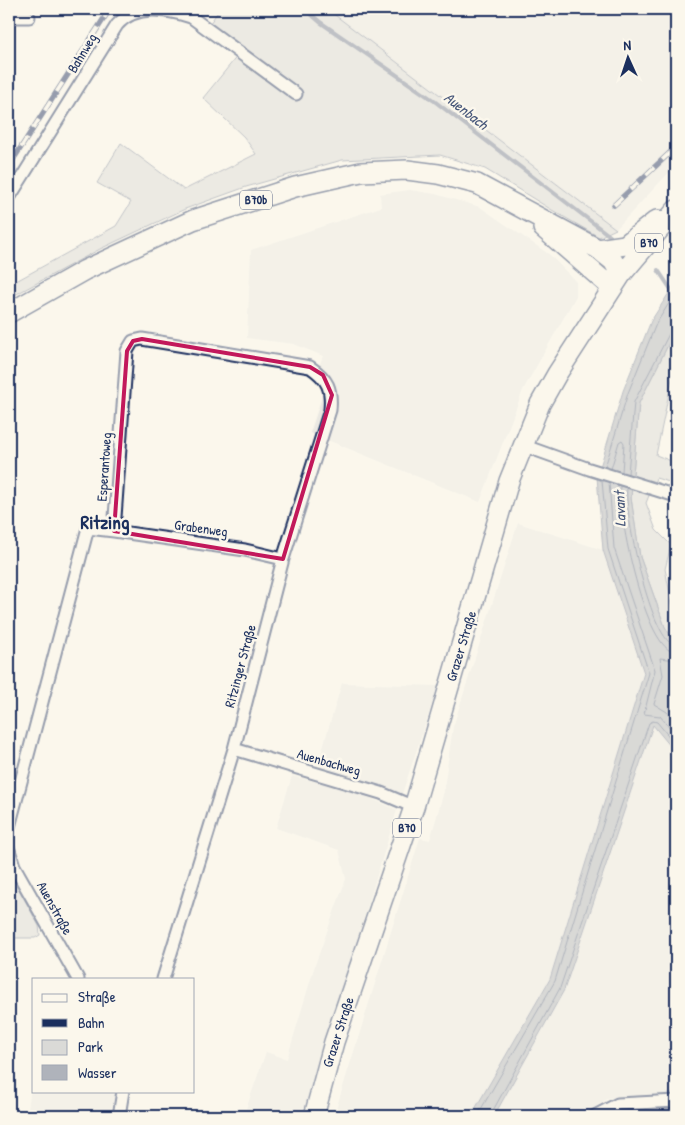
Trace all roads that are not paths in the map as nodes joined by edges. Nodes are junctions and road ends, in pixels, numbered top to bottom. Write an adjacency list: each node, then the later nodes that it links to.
1 (29, 16): 2 (street)
2 (9, 17)
3 (296, 94): 4 (street, Bahnweg)
4 (9, 198)
5 (676, 205): 8 (main road)
6 (517, 206): 8 (main road, B70b); 9 (main road, B70b); 10 (main road, B70b)
7 (676, 210): 9 (main road, Grazer Straße / B70)
8 (598, 249): 9 (main road, B70b)
9 (617, 282): 12 (main road, Grazer Straße / B70)
10 (9, 313)
11 (310, 367): 14 (street, Esperantoweg); 15 (street, Ritzinger Straße)
12 (522, 445): 13 (street); 17 (main road, Grazer Straße / B70)
13 (676, 496)
14 (114, 531): 15 (street, Grabenweg); 18 (street)
15 (284, 558): 16 (street, Ritzinger Straße)
16 (234, 749): 17 (street, Auenbachweg); 21 (street, Ritzinger Straße)
17 (414, 807): 25 (main road, Grazer Straße / B70)
18 (9, 827)
19 (9, 850): 20 (street, Auenstraße)
20 (77, 978)
21 (162, 978)
22 (123, 1092): 24 (street)
23 (676, 1101): 26 (street)
24 (119, 1116)
25 (314, 1116)
26 (595, 1116)

